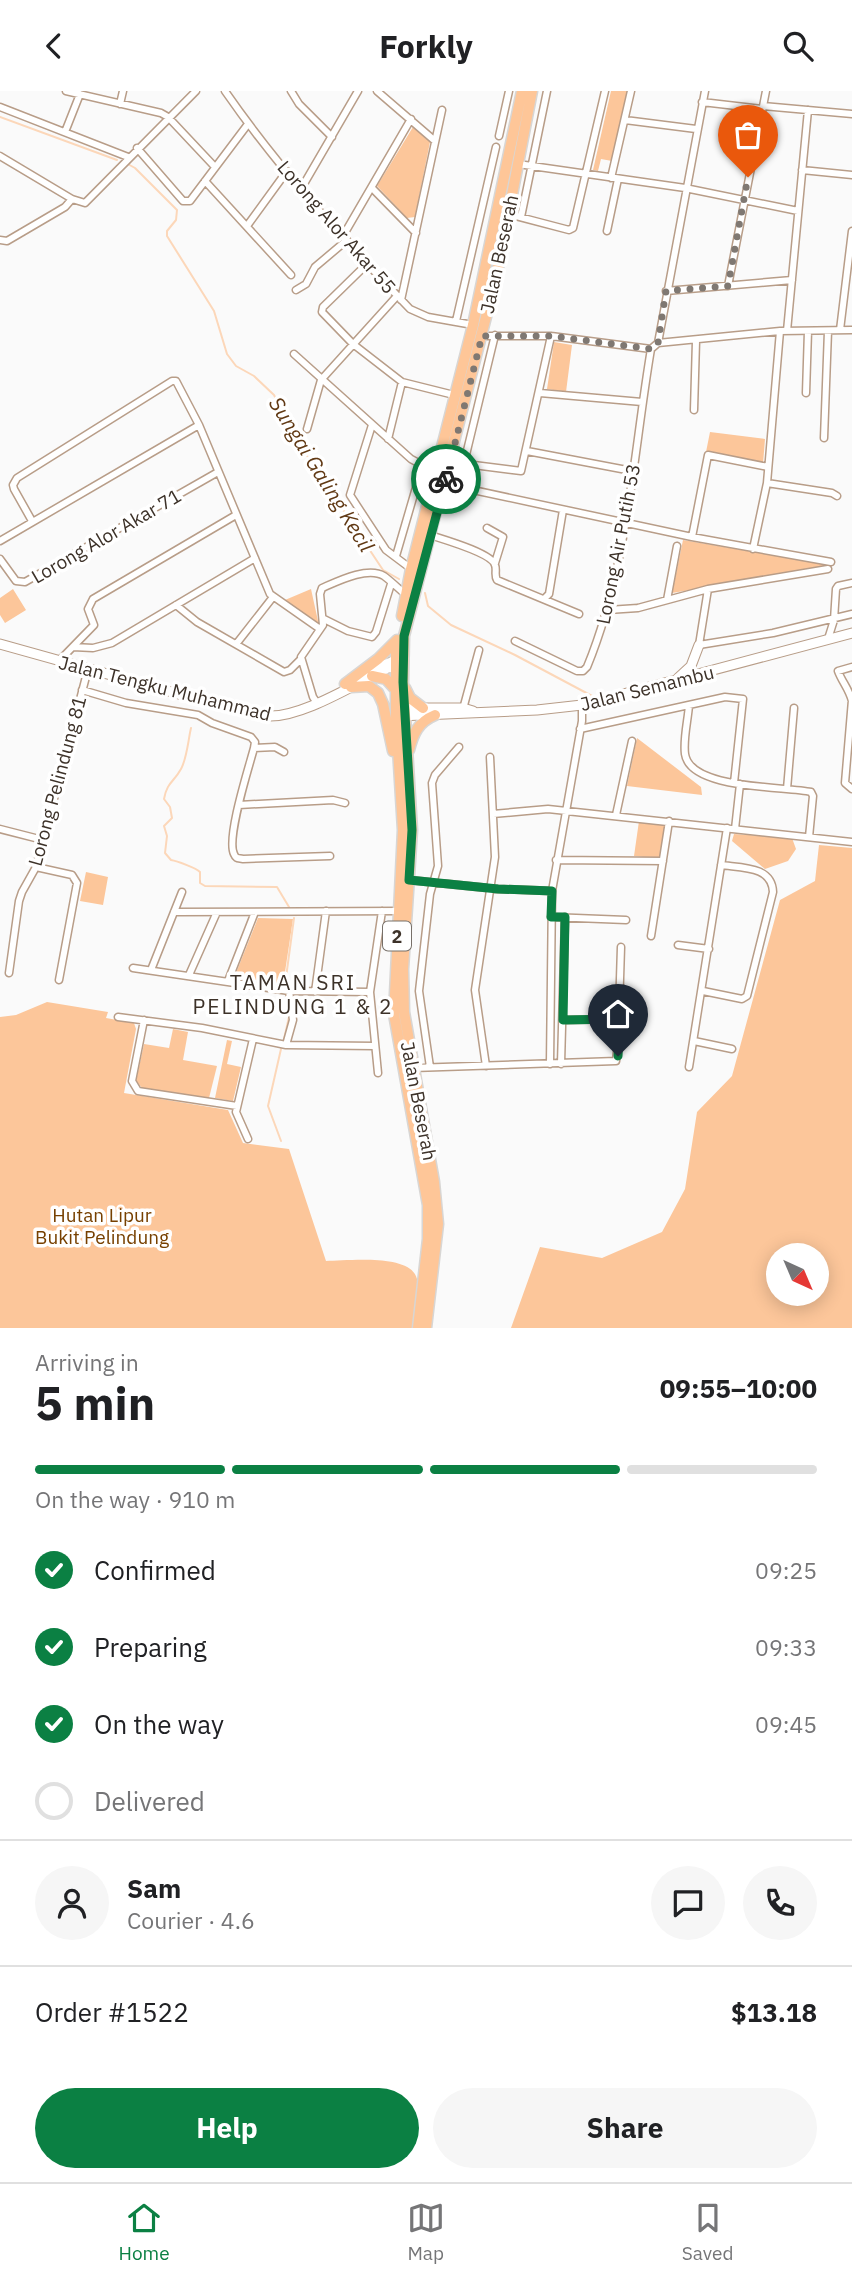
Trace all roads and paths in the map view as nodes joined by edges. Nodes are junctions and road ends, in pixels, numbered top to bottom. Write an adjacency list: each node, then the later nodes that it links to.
1 (66, 91): 16 (street)
2 (124, 91): 18 (street)
3 (196, 91): 25 (street)
4 (225, 91): 29 (street, Lorong Alor Akar 55)
5 (291, 91): 33 (street)
6 (358, 91): 33 (street)
7 (377, 91): 27 (street)
8 (509, 91): 23 (street)
9 (522, 91): 26 (highway, Jalan Beserah / 2)
10 (532, 91): 39 (highway, Jalan Beserah / 2)
11 (547, 91): 40 (street)
12 (606, 91): 44 (street)
13 (631, 91): 28 (street)
14 (705, 91): 17 (street)
15 (766, 91): 20 (street)
16 (80, 94): 18 (street); 31 (street)
17 (702, 101): 20 (street); 30 (street)
18 (120, 104): 25 (street)
19 (0, 107): 31 (street)
20 (762, 107): 22 (street); 52 (street)
21 (442, 110): 34 (street)
22 (808, 110): 24 (street); 42 (street)
23 (504, 112): 26 (street); 32 (street)
24 (852, 114)
25 (169, 117): 36 (street); 41 (street)
26 (516, 117): 63 (highway, Jalan Beserah / 2)
27 (411, 120): 34 (street); 48 (street)
28 (625, 120): 30 (street); 46 (street)
29 (248, 124): 41 (street); 43 (street, Lorong Alor Akar 55)
30 (696, 129): 49 (street)
31 (65, 132): 38 (street)
32 (499, 136)
33 (332, 137): 50 (street)
34 (435, 141): 59 (street)
35 (496, 147): 62 (street)
36 (137, 148): 38 (street); 47 (street)
37 (0, 156): 51 (street)
38 (128, 157): 51 (street)
39 (518, 164): 40 (street); 54 (highway, Jalan Beserah / 2)
40 (530, 166): 44 (street); 55 (street)
41 (215, 167): 47 (street)
42 (803, 170): 45 (street); 53 (street)
43 (287, 171): 50 (street, Lorong Alor Akar 55); 56 (street)
44 (584, 174): 46 (street); 55 (street)
45 (852, 175)
46 (615, 178): 49 (street); 57 (street)
47 (205, 181): 56 (street)
48 (372, 188): 59 (street); 60 (street)
49 (685, 188): 52 (street); 69 (street)
50 (301, 189): 60 (street, Lorong Alor Akar 55)
51 (72, 199): 61 (street)
52 (744, 200): 53 (street); 67 (street)
53 (799, 211): 66 (street)
54 (507, 213): 55 (street); 79 (highway, Jalan Beserah / 2)
55 (521, 217)
56 (247, 226): 65 (street)
57 (607, 231)
58 (852, 231): 73 (street)
59 (416, 233): 70 (street)
60 (345, 238): 64 (street, Lorong Alor Akar 55); 68 (street)
61 (0, 240)
62 (471, 255): 63 (street); 71 (street)
63 (488, 261): 72 (highway, Jalan Beserah / 2)
64 (368, 263): 70 (street, Lorong Alor Akar 55); 83 (street)
65 (291, 275)
66 (792, 280): 67 (street); 75 (street)
67 (728, 286): 69 (street)
68 (296, 290)
69 (666, 291): 82 (street)
70 (399, 298): 71 (street, Lorong Alor Akar 55); 83 (street)
71 (456, 321): 72 (street, Lorong Alor Akar 55)
72 (473, 325): 90 (highway, Jalan Beserah / 2)
73 (840, 330): 74 (street); 77 (street)
74 (852, 330)
75 (783, 331): 76 (street); 81 (street); 102 (street)
76 (808, 331): 77 (street); 89 (street)
77 (828, 331): 96 (street)
78 (495, 335): 79 (street); 80 (street); 100 (street)
79 (482, 336): 99 (highway, Jalan Beserah / 2)
80 (551, 336): 84 (street); 88 (street)
81 (696, 341): 82 (street); 92 (street)
82 (658, 343): 84 (street)
83 (353, 344): 86 (street); 87 (street)
84 (651, 349): 91 (street, Lorong Air Putih 53)
85 (295, 354): 86 (street)
86 (321, 380): 94 (street); 95 (street)
87 (402, 382): 90 (street); 97 (street)
88 (540, 393): 91 (street); 98 (street)
89 (806, 393)
90 (454, 395): 105 (highway, Jalan Beserah / 2)
91 (642, 401): 103 (street, Lorong Air Putih 53)
92 (694, 410)
93 (199, 425): 104 (street); 111 (street); 111 (street)
94 (372, 425): 97 (street); 119 (street)
95 (307, 429)
96 (824, 438)
97 (388, 439): 101 (street)
98 (527, 451): 100 (street); 103 (street)
99 (450, 462): 100 (street); 107 (highway, Jalan Beserah / 2)
100 (464, 463)
101 (422, 467): 105 (street); 119 (street)
102 (768, 467): 106 (street); 115 (street)
103 (632, 471): 112 (street, Lorong Air Putih 53)
104 (218, 472): 110 (street); 121 (street, Lorong Alor Akar 71)
105 (436, 473): 123 (highway, Jalan Beserah / 2)
106 (767, 483): 108 (street); 118 (street)
107 (445, 484): 109 (street); 114 (highway, Jalan Beserah / 2)
108 (837, 496)
109 (563, 510): 112 (street); 129 (street)
110 (236, 515): 120 (street); 147 (street)
111 (32, 521): 116 (street)
112 (624, 522): 115 (street); 132 (street, Lorong Air Putih 53)
113 (487, 528): 122 (street)
114 (430, 535): 122 (street); 151 (highway, Jalan Beserah / 2)
115 (692, 537): 118 (street)
116 (0, 541)
117 (677, 547): 130 (street)
118 (753, 549): 126 (street)
119 (396, 556): 123 (street)
120 (255, 558): 128 (street); 131 (street)
121 (0, 559)
122 (495, 563): 129 (street)
123 (411, 569): 127 (highway, Jalan Beserah / 2)
124 (852, 583): 136 (street)
125 (391, 584): 127 (street); 135 (street); 135 (street)
126 (708, 589): 130 (street); 146 (street)
127 (406, 595): 140 (highway, Jalan Beserah / 2)
128 (273, 597): 137 (street); 143 (street)
129 (544, 599): 133 (street)
130 (667, 600): 132 (street)
131 (176, 605): 143 (street); 147 (street)
132 (607, 610): 142 (street, Lorong Air Putih 53)
133 (579, 614)
134 (852, 614): 136 (street)
135 (324, 619): 137 (street)
136 (834, 619): 141 (street); 146 (street)
137 (320, 629): 149 (street)
138 (852, 633): 141 (main road, Jalan Semambu)
139 (852, 638): 145 (main road, Jalan Semambu)
140 (397, 639): 151 (highway, Jalan Beserah / 2); 156 (highway)
141 (828, 639): 145 (main road, Jalan Semambu)
142 (515, 641)
143 (237, 643): 149 (street)
144 (0, 644): 150 (main road, Jalan Tengku Muhammad)
145 (817, 644): 157 (main road, Jalan Semambu)
146 (699, 645): 157 (main road)
147 (73, 647): 150 (street)
148 (479, 650): 166 (street)
149 (301, 659): 161 (street)
150 (59, 661): 153 (main road, Jalan Tengku Muhammad)
151 (399, 662): 154 (main road, Jalan Tengku Muhammad); 155 (highway, Jalan Beserah / 2); 156 (main road, Jalan Tengku Muhammad); 159 (highway, Jalan Beserah / 2)
152 (852, 667): 160 (street)
153 (88, 669): 158 (street, Lorong Pelindung 81); 161 (main road, Jalan Tengku Muhammad)
154 (372, 676): 156 (main road, Jalan Tengku Muhammad); 159 (highway)
155 (403, 682): 164 (highway); 167 (highway, Jalan Beserah / 2)
156 (348, 686): 161 (main road, Jalan Tengku Muhammad); 187 (highway)
157 (646, 689): 162 (main road, Jalan Semambu)
158 (82, 690): 172 (street); 189 (street, Lorong Pelindung 81)
159 (396, 692): 167 (highway, Jalan Beserah / 2)
160 (852, 701): 178 (street)
161 (317, 703)
162 (582, 705): 166 (main road, Jalan Semambu); 169 (street)
163 (689, 705): 169 (street); 176 (street); 176 (street)
164 (423, 708): 166 (main road, Jalan Semambu); 167 (main road, Jalan Semambu)
165 (794, 708): 177 (street)
166 (463, 711): 168 (main road, Jalan Semambu)
167 (400, 712): 168 (main road, Jalan Semambu); 174 (highway, Jalan Beserah / 2); 187 (highway, Jalan Beserah / 2)
168 (435, 715): 174 (highway)
169 (580, 729): 181 (street)
170 (632, 741): 183 (street)
171 (459, 747): 197 (street)
172 (254, 748): 173 (street); 180 (street)
173 (284, 752)
174 (407, 757): 196 (highway, Jalan Beserah / 2)
175 (490, 757): 182 (street)
176 (737, 784): 177 (street); 186 (street)
177 (787, 789): 188 (street)
178 (852, 789)
179 (345, 803): 180 (street)
180 (239, 805): 191 (street)
181 (565, 810): 182 (street); 183 (street); 192 (street)
182 (493, 814): 198 (street)
183 (616, 815): 184 (street)
184 (669, 821): 186 (street); 193 (street)
185 (0, 829): 189 (street)
186 (731, 829): 188 (street); 194 (street)
187 (403, 830): 203 (highway, Jalan Beserah / 2)
188 (810, 837): 190 (street)
189 (43, 840): 195 (street, Lorong Pelindung 81)
190 (852, 842)
191 (330, 856)
192 (556, 860): 193 (street); 199 (street)
193 (663, 861): 210 (street)
194 (721, 865): 213 (street); 221 (street)
195 (36, 867): 216 (street, Lorong Pelindung 81); 218 (street)
196 (409, 880): 197 (street); 238 (highway, Jalan Beserah / 2)
197 (434, 882): 198 (street); 236 (street)
198 (491, 888): 199 (street); 235 (street)
199 (552, 891): 207 (street)
200 (182, 892): 204 (street)
201 (326, 911): 202 (street); 206 (street); 222 (street)
202 (382, 911): 203 (street); 223 (street)
203 (399, 911): 242 (highway, Jalan Beserah / 2)
204 (174, 912): 205 (street); 215 (street)
205 (217, 912): 206 (street); 217 (street)
206 (255, 912): 219 (street)
207 (551, 917): 208 (street); 233 (street)
208 (565, 917): 209 (street); 227 (street)
209 (626, 920)
210 (651, 936)
211 (678, 945): 213 (street)
212 (621, 947): 225 (street)
213 (709, 949): 221 (street)
214 (133, 968): 215 (street)
215 (151, 970): 217 (street)
216 (9, 973)
217 (189, 975): 219 (street)
218 (59, 979)
219 (228, 981): 220 (street)
220 (289, 991): 222 (street); 230 (street)
221 (703, 991): 229 (street)
222 (314, 992): 223 (street)
223 (370, 992): 231 (street)
224 (118, 1017): 226 (street)
225 (620, 1019): 227 (street); 234 (street)
226 (144, 1020): 228 (street); 240 (street)
227 (563, 1020): 234 (street)
228 (253, 1039): 230 (street); 240 (street)
229 (694, 1041): 232 (street); 237 (street)
230 (286, 1045): 231 (street)
231 (375, 1047): 239 (street)
232 (732, 1049)
233 (550, 1064): 234 (street); 235 (street)
234 (561, 1064)
235 (486, 1066): 236 (street)
236 (430, 1067): 238 (street)
237 (689, 1067)
238 (413, 1068): 243 (highway, Jalan Beserah / 2)
239 (378, 1073)
240 (237, 1106): 241 (street)
241 (248, 1139)
242 (418, 1328)
243 (426, 1328)

